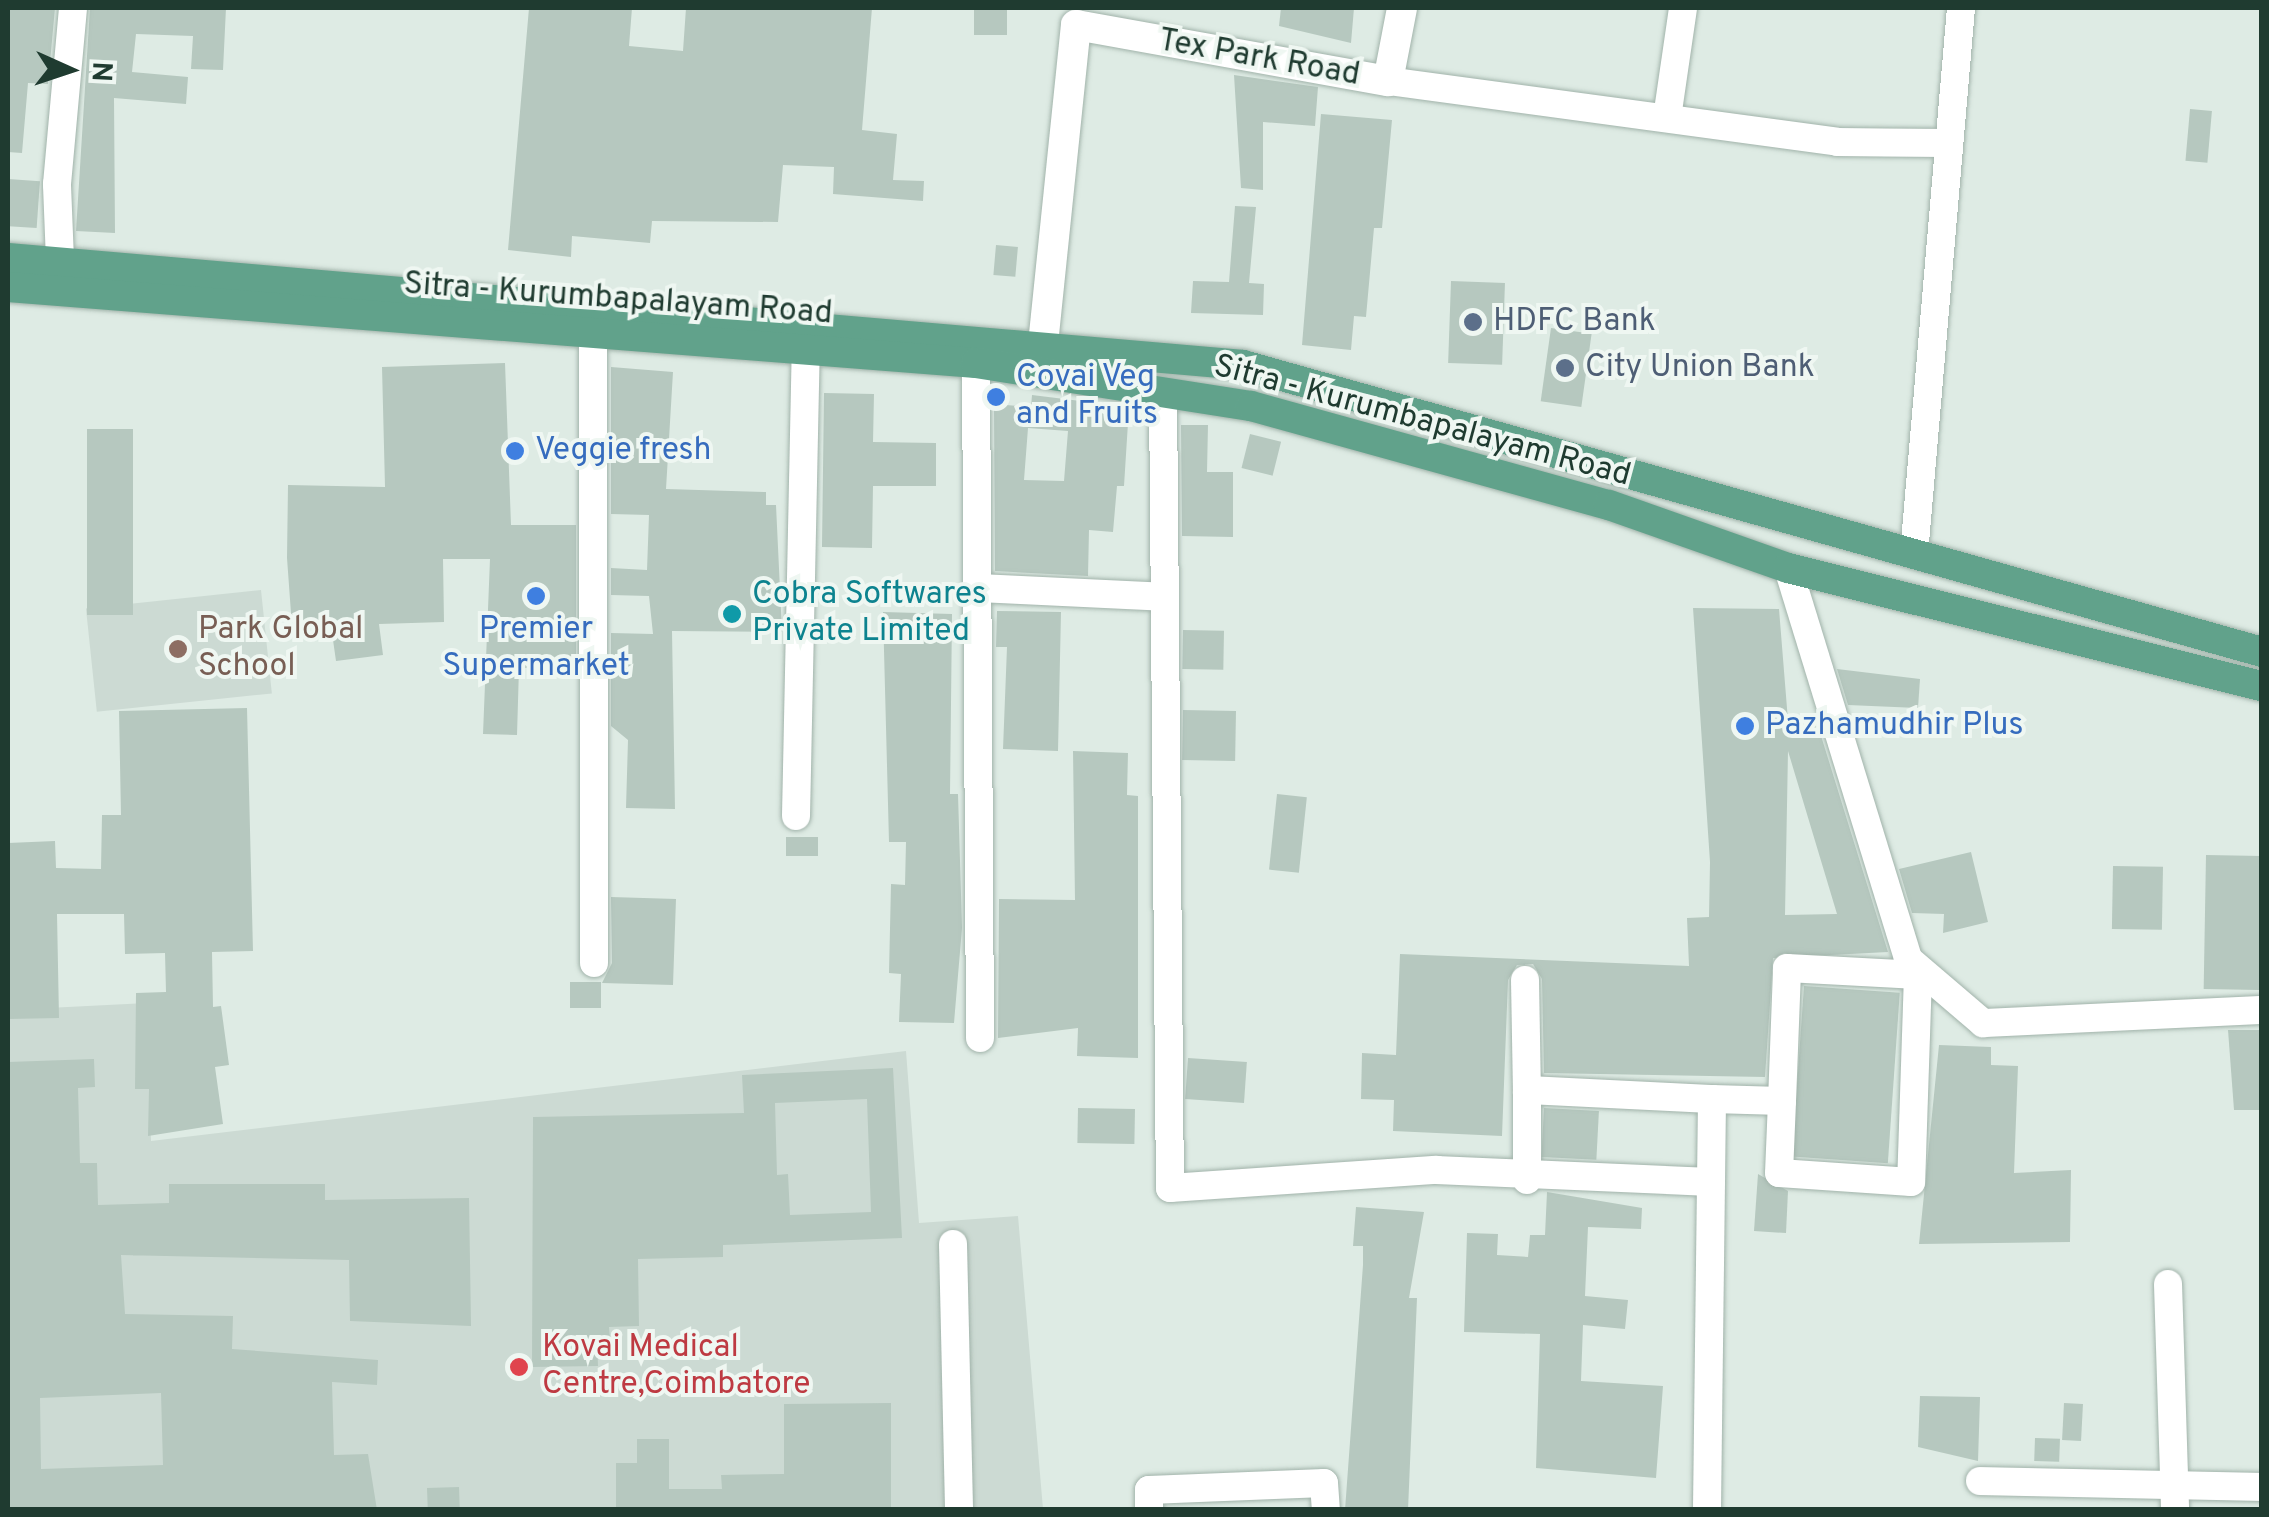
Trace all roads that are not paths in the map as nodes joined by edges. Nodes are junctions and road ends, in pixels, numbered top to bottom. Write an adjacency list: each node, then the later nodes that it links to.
1 (74, 8): 10 (street)
2 (1402, 8): 6 (street, Tex Park Road)
3 (1683, 8): 7 (street)
4 (1961, 8): 8 (street)
5 (1078, 16): 6 (street, Tex Park Road); 14 (street, Tex Park Road)
6 (1388, 81): 7 (street)
7 (1667, 118): 8 (street)
8 (1948, 143): 17 (street)
9 (8, 258): 10 (main road, Sitra - Kurumbapalayam Road)
10 (61, 277): 11 (main road, Sitra - Kurumbapalayam Road); 12 (main road, Sitra - Kurumbapalayam Road); 14 (main road, Sitra - Kurumbapalayam Road)
11 (8, 287)
12 (593, 334): 13 (main road, Sitra - Kurumbapalayam Road); 24 (street)
13 (806, 350): 15 (main road, Sitra - Kurumbapalayam Road); 23 (street)
14 (1041, 358): 15 (main road, Sitra - Kurumbapalayam Road); 16 (main road, Sitra - Kurumbapalayam Road); 17 (main road)
15 (976, 363): 19 (street)
16 (1163, 393): 18 (main road, Sitra - Kurumbapalayam Road); 20 (street)
17 (1914, 554): 21 (main road)
18 (1788, 568): 22 (main road, Sitra - Kurumbapalayam Road); 26 (street)
19 (978, 588): 20 (street); 27 (street)
20 (1165, 597): 31 (street)
21 (2262, 652)
22 (2262, 686)
23 (796, 816)
24 (594, 963)
25 (1525, 980): 28 (street)
26 (2262, 1010)
27 (980, 1038)
28 (1527, 1090): 29 (street); 31 (street)
29 (1712, 1099): 30 (street); 32 (street)
30 (1782, 1101): 30 (street)
31 (1526, 1180): 32 (street)
32 (1711, 1182): 41 (street)
33 (953, 1244): 38 (street)
34 (2168, 1284): 37 (street)
35 (1980, 1482): 37 (street)
36 (2262, 1487): 37 (street)
37 (2175, 1497)
38 (959, 1510)
39 (1150, 1510): 40 (street)
40 (1326, 1510)
41 (1707, 1510)

